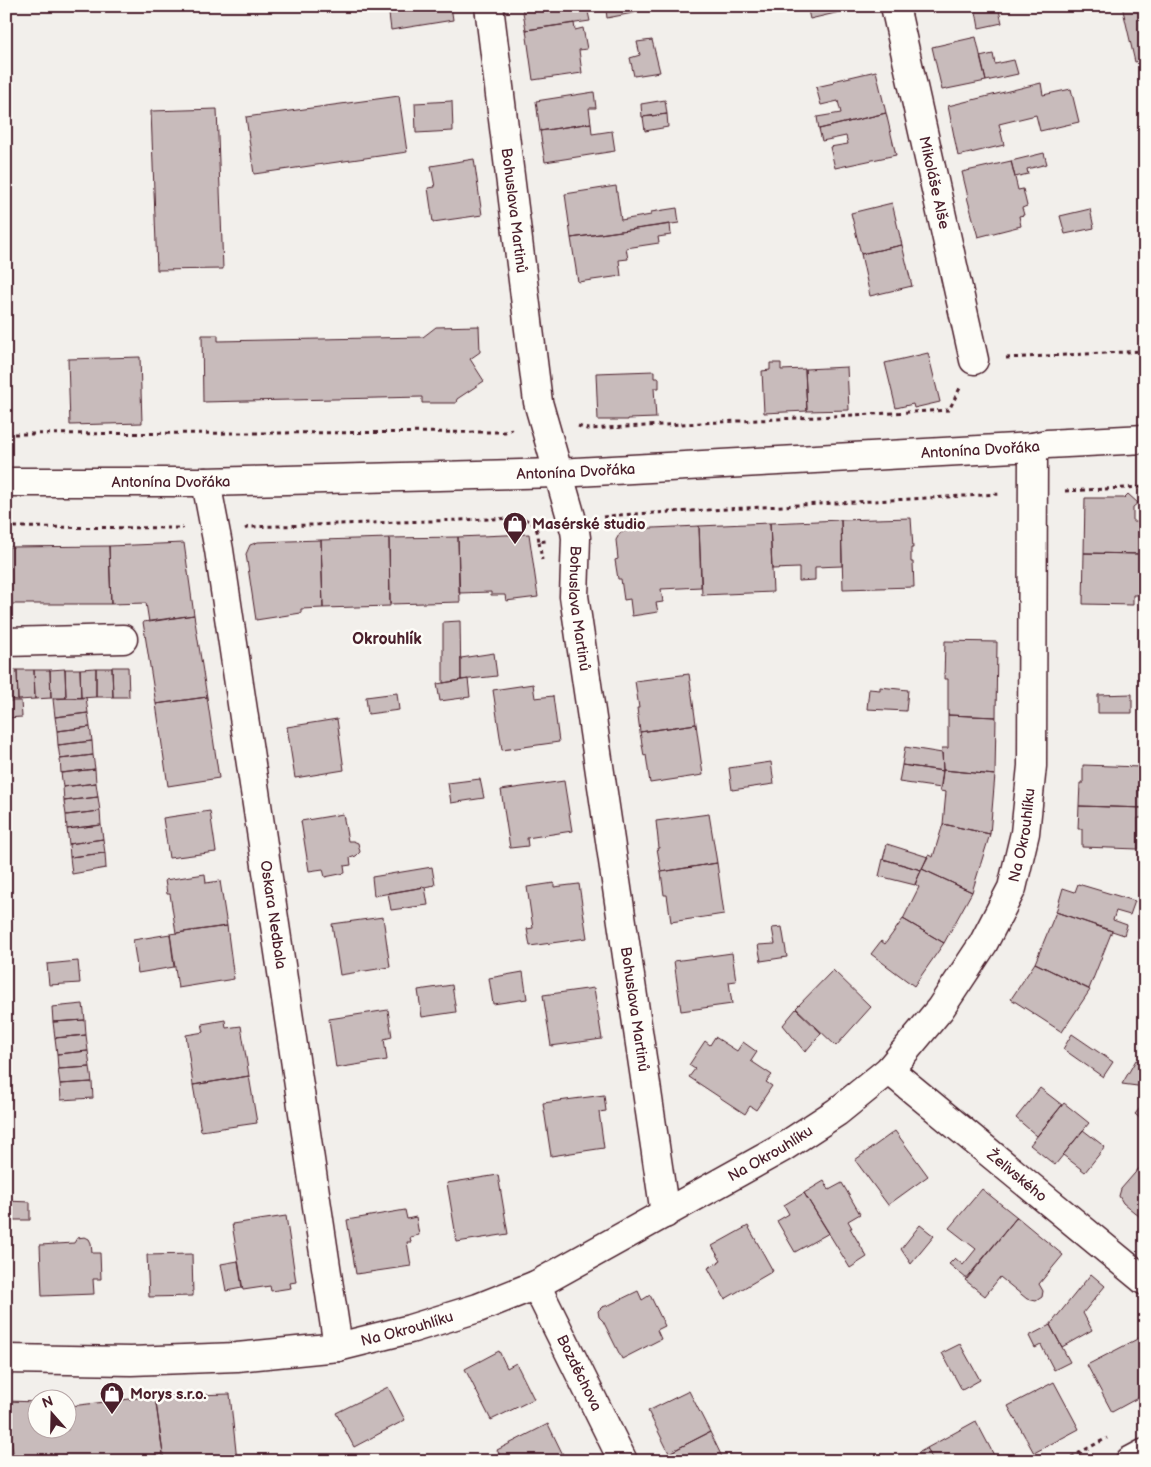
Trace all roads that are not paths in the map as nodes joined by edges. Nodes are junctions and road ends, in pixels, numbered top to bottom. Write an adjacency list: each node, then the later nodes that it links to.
1 (489, 6): 6 (street, Bohuslava Martinů)
2 (895, 6): 3 (street, Mikoláše Alše)
3 (974, 360)
4 (1145, 439): 5 (street, Antonína Dvořáka)
5 (1033, 447): 6 (street, Antonína Dvořáka); 11 (street, Na Okrouhlíku)
6 (558, 473): 8 (street, Antonína Dvořáka); 12 (street, Bohuslava Martinů)
7 (6, 482): 8 (street, Antonína Dvořáka)
8 (206, 482): 15 (street, Oskara Nedbala)
9 (123, 639): 10 (street)
10 (6, 642)
11 (889, 1070): 12 (street, Na Okrouhlíku); 13 (street, Želivského)
12 (665, 1214): 14 (street, Na Okrouhlíku)
13 (1145, 1281)
14 (536, 1284): 15 (street, Na Okrouhlíku); 18 (street, Bozděchova)
15 (338, 1347): 16 (street, Na Okrouhlíku)
16 (6, 1359)
17 (1145, 1453): 19 (street)
18 (623, 1461)
19 (1130, 1461)

